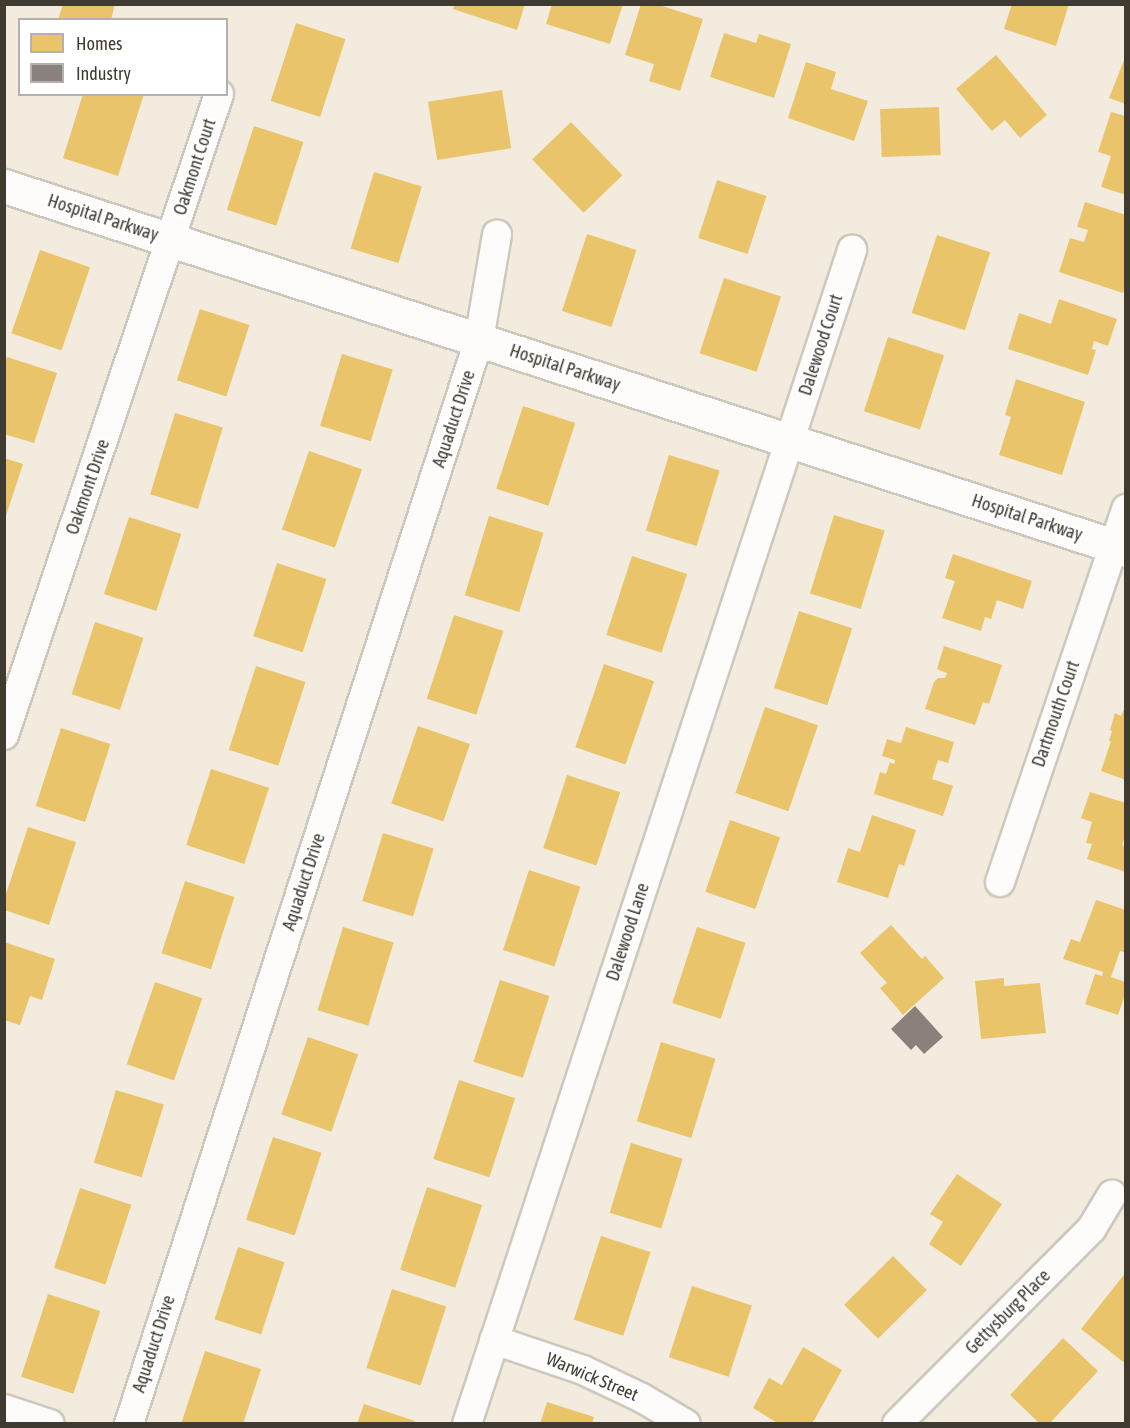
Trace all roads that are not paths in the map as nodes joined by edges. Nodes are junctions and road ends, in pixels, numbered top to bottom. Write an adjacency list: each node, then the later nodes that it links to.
1 (218, 96): 4 (street, Oakmont Court)
2 (4, 186): 4 (street, Hospital Parkway)
3 (497, 235): 6 (street, Aquaduct Drive)
4 (172, 240): 6 (street, Hospital Parkway); 10 (street, Oakmont Drive)
5 (852, 250): 7 (street, Dalewood Court)
6 (479, 340): 7 (street, Hospital Parkway); 16 (street, Aquaduct Drive)
7 (789, 441): 9 (street, Hospital Parkway); 13 (street, Dalewood Lane)
8 (1125, 509): 9 (street, Dartmouth Court)
9 (1119, 548): 11 (street, Dartmouth Court)
10 (4, 735)
11 (1000, 882)
12 (1112, 1195): 19 (street, Gettysburg Place)
13 (494, 1340): 17 (street, Dalewood Lane); 18 (street, Warwick Street)
14 (4, 1409): 15 (street)
15 (50, 1424)
16 (129, 1424)
17 (467, 1424)
18 (686, 1424)
19 (897, 1424)

